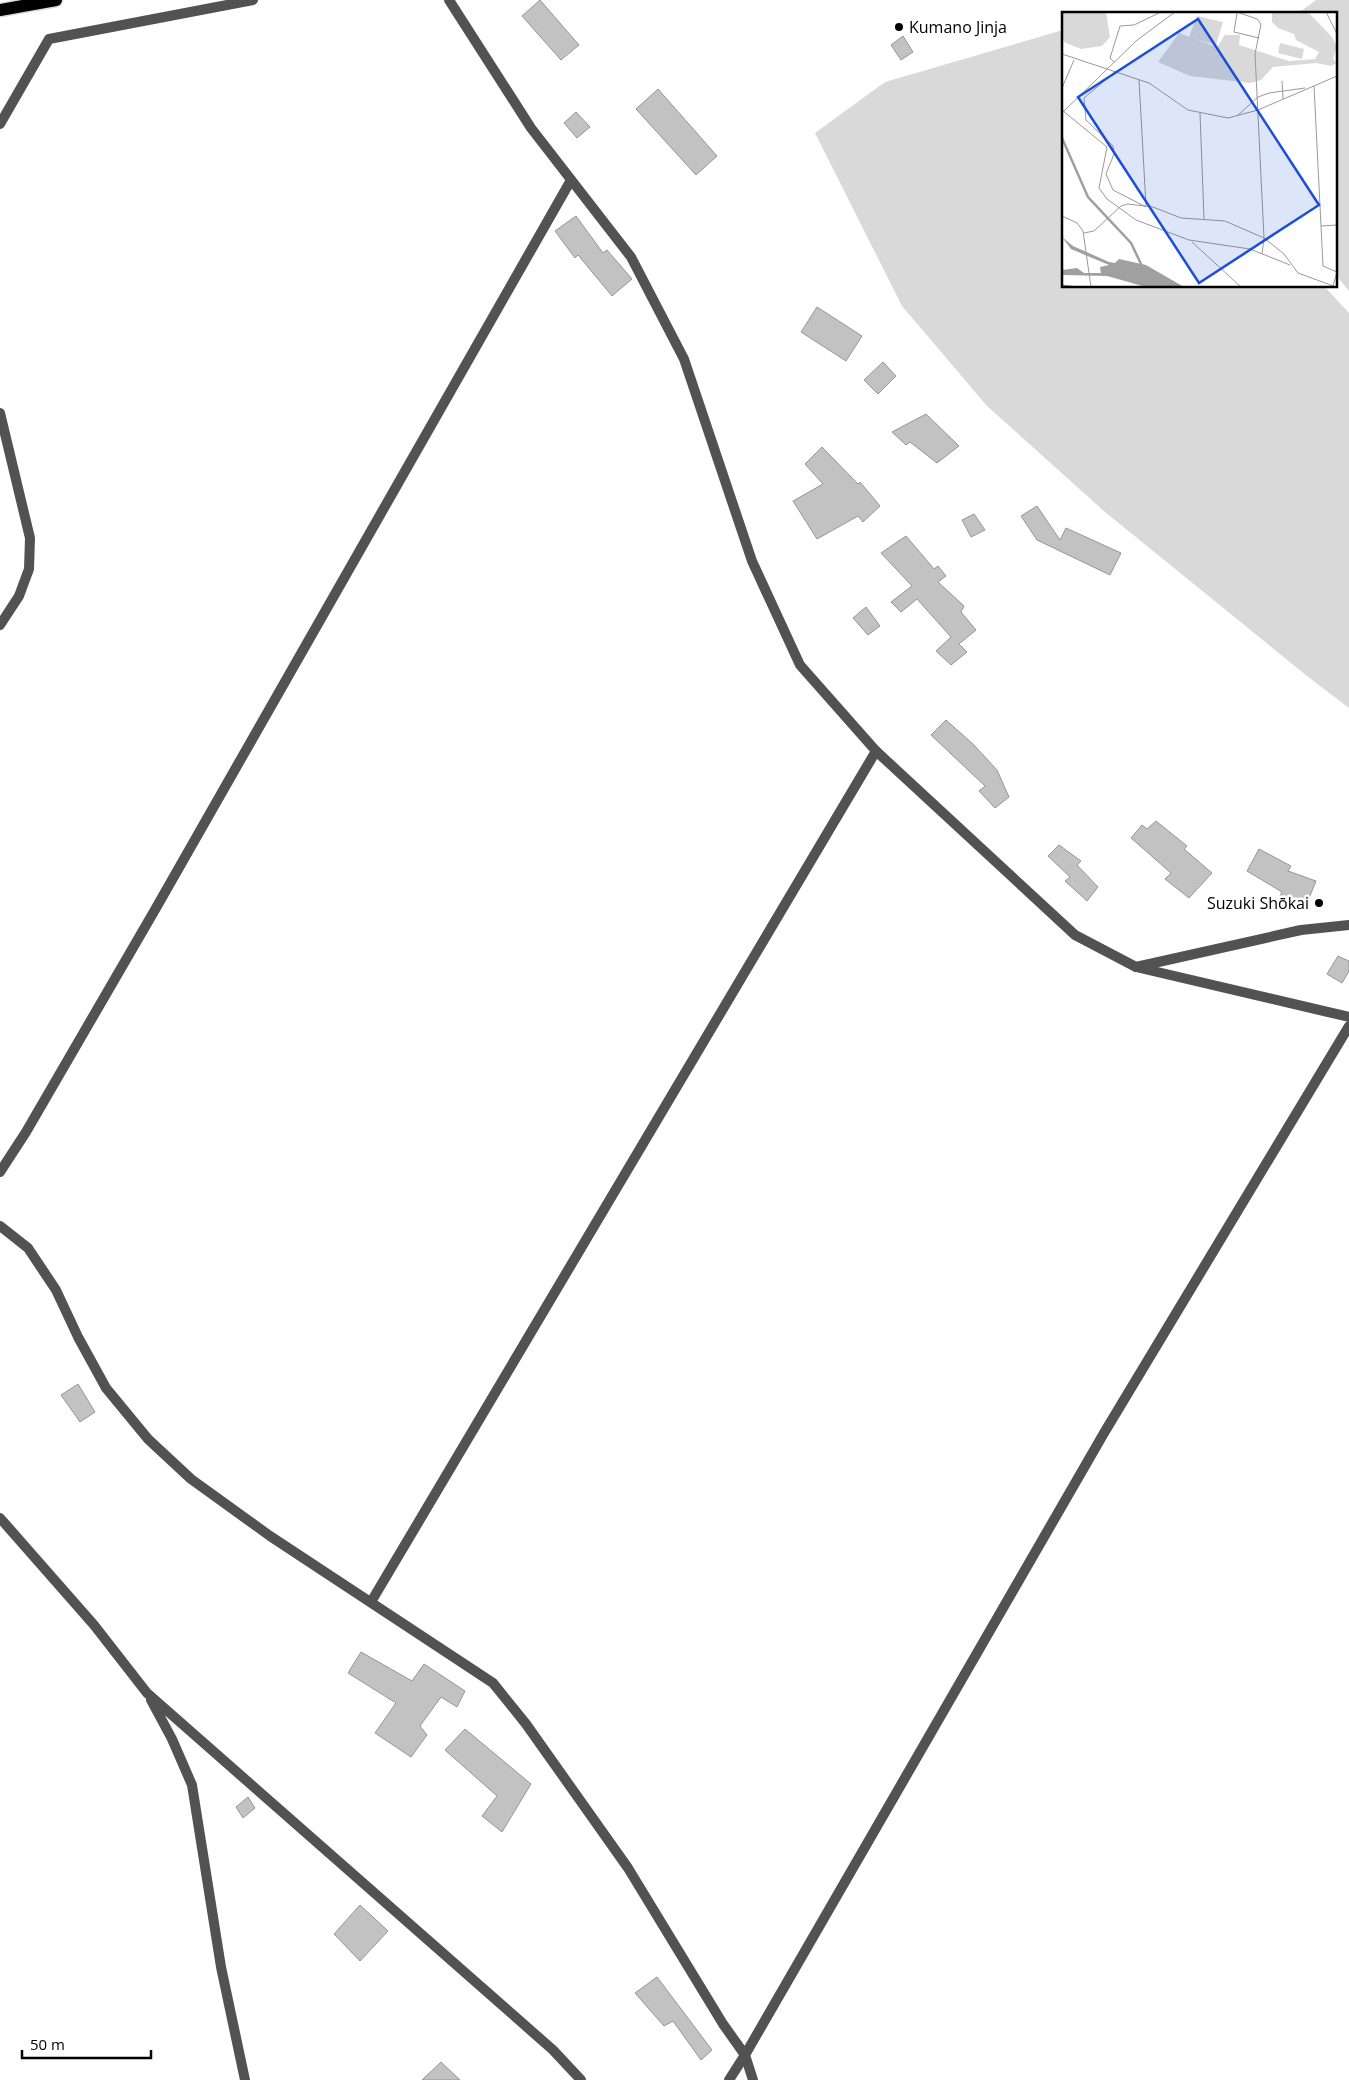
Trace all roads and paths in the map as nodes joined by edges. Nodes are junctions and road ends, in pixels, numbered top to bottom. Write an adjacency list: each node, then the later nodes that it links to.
1 (56, 0): 4 (main road)
2 (254, 0): 5 (street)
3 (449, 0): 6 (street)
4 (0, 10)
5 (0, 124)
6 (571, 180): 9 (street); 14 (street)
7 (0, 413): 8 (street)
8 (0, 625)
9 (876, 751): 11 (street); 17 (street)
10 (1349, 925): 11 (street)
11 (1136, 968): 12 (street)
12 (1349, 1017)
13 (1349, 1026): 19 (street)
14 (0, 1172)
15 (0, 1226): 17 (street)
16 (0, 1518): 18 (street)
17 (371, 1602): 19 (street)
18 (147, 1693): 20 (street); 21 (street)
19 (745, 2055): 22 (street); 23 (street)
20 (245, 2080)
21 (581, 2080)
22 (730, 2080)
23 (753, 2080)

